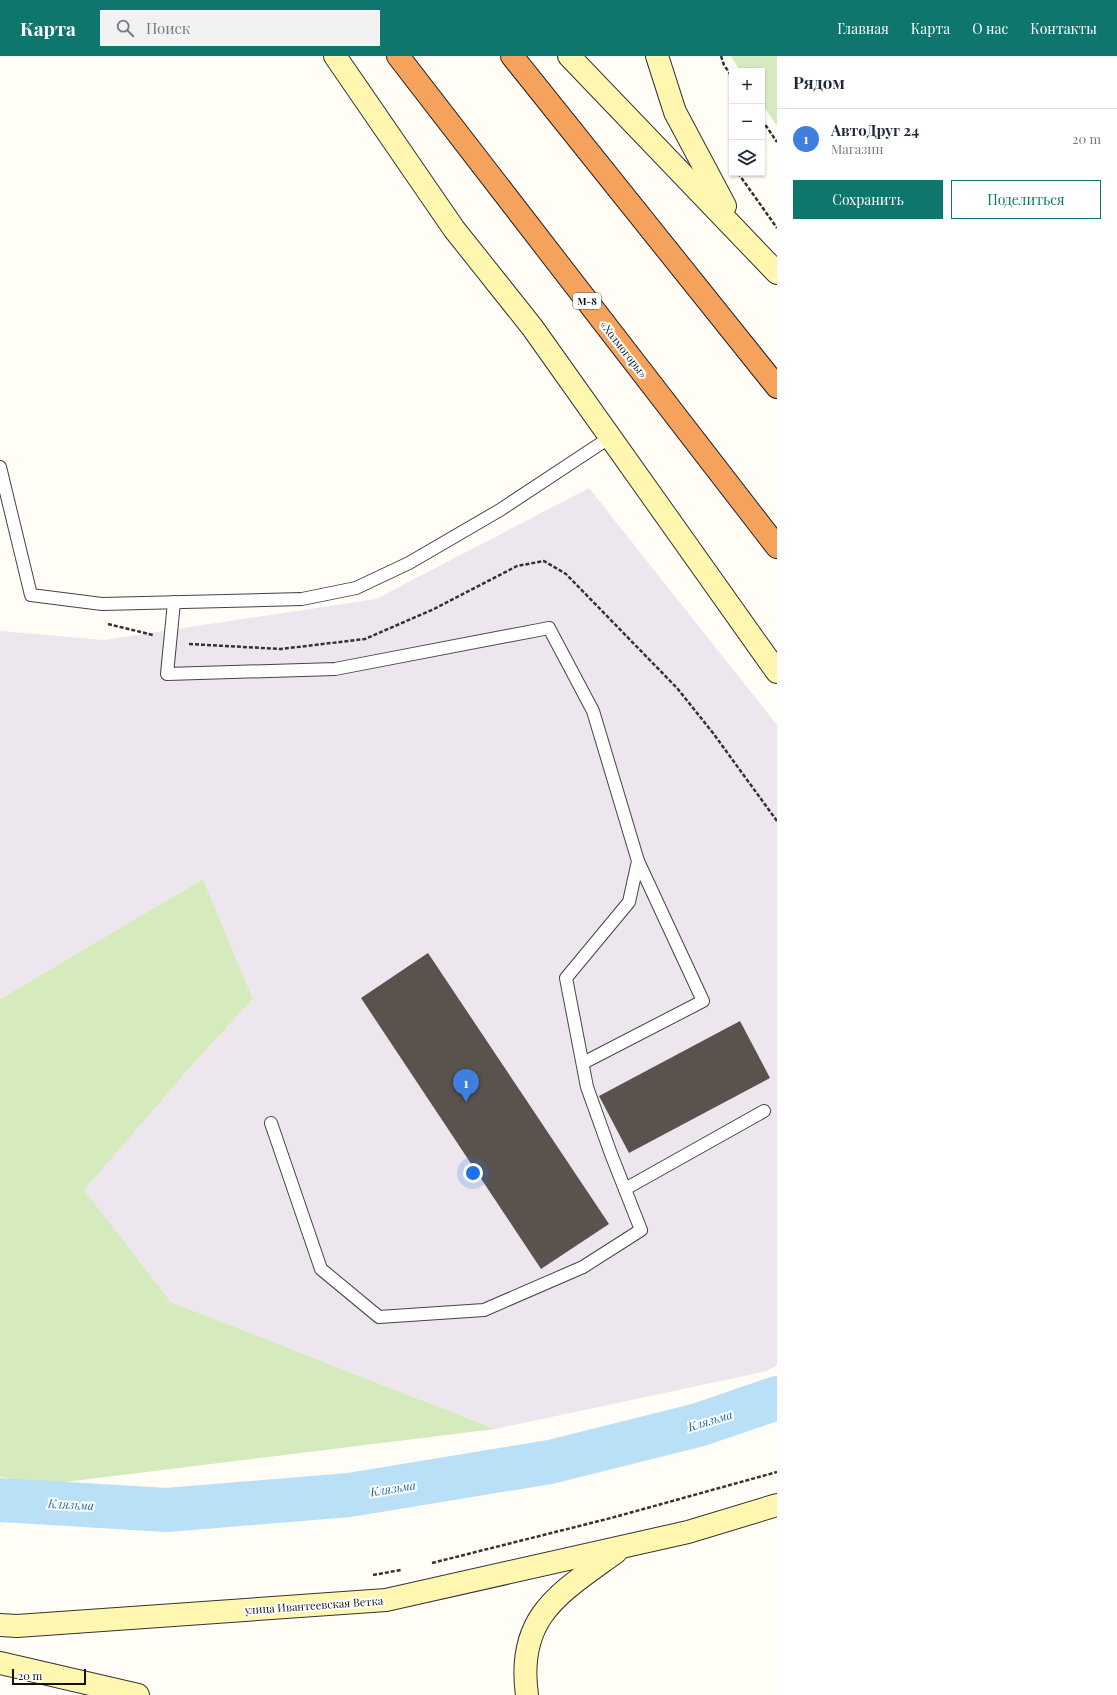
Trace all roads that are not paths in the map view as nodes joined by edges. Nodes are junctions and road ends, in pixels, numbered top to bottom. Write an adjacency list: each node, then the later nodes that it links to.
1 (335, 56): 9 (main road)
2 (398, 56): 11 (highway, «Холмогоры» / М-8)
3 (512, 56): 8 (highway)
4 (569, 56): 6 (main road)
5 (656, 56): 6 (main road)
6 (741, 234): 7 (main road)
7 (777, 273)
8 (777, 387)
9 (609, 438): 12 (lane); 13 (main road)
10 (0, 468): 12 (lane)
11 (777, 547)
12 (174, 602): 14 (lane)
13 (777, 672)
14 (638, 861): 15 (lane); 15 (lane)
15 (583, 1063): 18 (lane)
16 (764, 1111): 18 (lane)
17 (271, 1123): 18 (lane)
18 (625, 1189)
19 (777, 1505): 20 (main road, улица Ивантеевская Ветка)
20 (623, 1546): 21 (main road, улица Ивантеевская Ветка); 24 (main road)
21 (0, 1625)
22 (0, 1663): 23 (main road)
23 (138, 1695)
24 (527, 1695)

